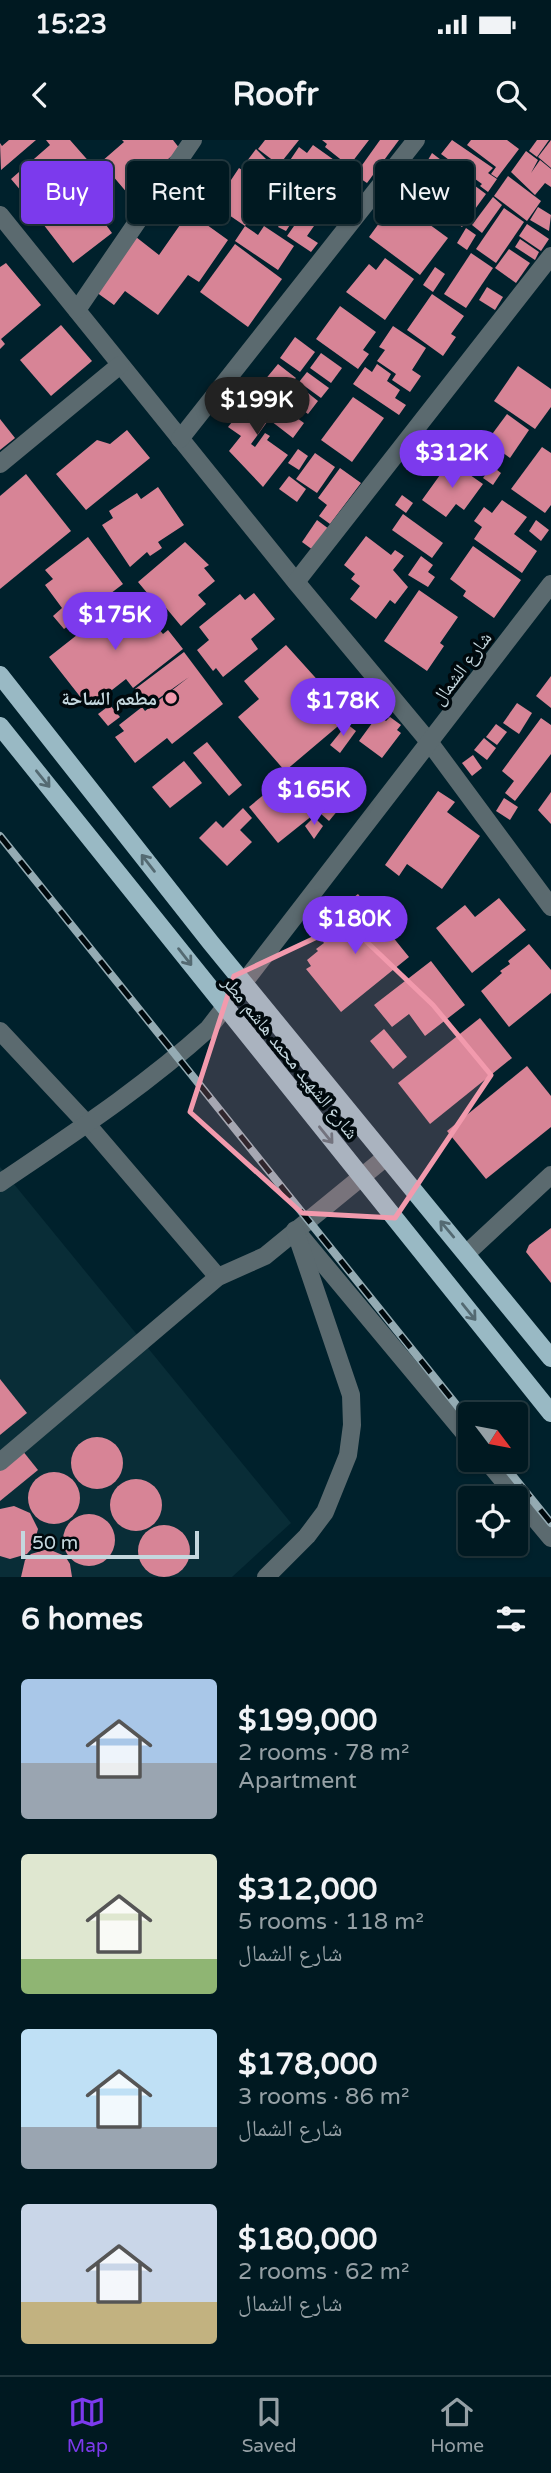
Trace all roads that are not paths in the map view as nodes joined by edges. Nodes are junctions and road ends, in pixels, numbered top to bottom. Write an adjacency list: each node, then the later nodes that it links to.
1 (193, 140): 5 (street)
2 (416, 140): 7 (street)
3 (0, 215): 5 (street)
4 (551, 256): 9 (street)
5 (77, 310): 6 (street)
6 (120, 365): 7 (street); 8 (street)
7 (180, 439): 9 (street)
8 (0, 464)
9 (296, 582): 13 (street)
10 (551, 584): 13 (street, شارع الشمال)
11 (0, 675): 15 (main road, شارع الشهيد محمد هاشم مطر, one-way to 11)
12 (0, 726): 16 (main road, شارع الشهيد محمد هاشم مطر, one-way to 16)
13 (430, 743): 14 (street); 15 (street, شارع الشمال)
14 (550, 902)
15 (243, 982): 16 (street, شارع الشمال); 19 (main road, شارع الشهيد محمد هاشم مطر)
16 (225, 1010): 18 (street, شارع الشمال); 21 (main road, شارع الشهيد محمد هاشم مطر, one-way to 21)
17 (0, 1031): 18 (street)
18 (87, 1124): 22 (street, شارع الشمال); 25 (street)
19 (386, 1157): 21 (street); 24 (main road, شارع الشهيد محمد هاشم مطر, one-way to 19)
20 (551, 1175): 24 (street)
21 (361, 1178): 23 (street); 27 (main road, شارع الشهيد محمد هاشم مطر, one-way to 27)
22 (0, 1183)
23 (295, 1230): 25 (street); 28 (street); 32 (street)
24 (467, 1253): 26 (main road, شارع الشهيد محمد هاشم مطر)
25 (218, 1277): 29 (street)
26 (551, 1358)
27 (551, 1413)
28 (458, 1425)
29 (0, 1462)
30 (496, 1472): 31 (street)
31 (551, 1538)
32 (266, 1577)

